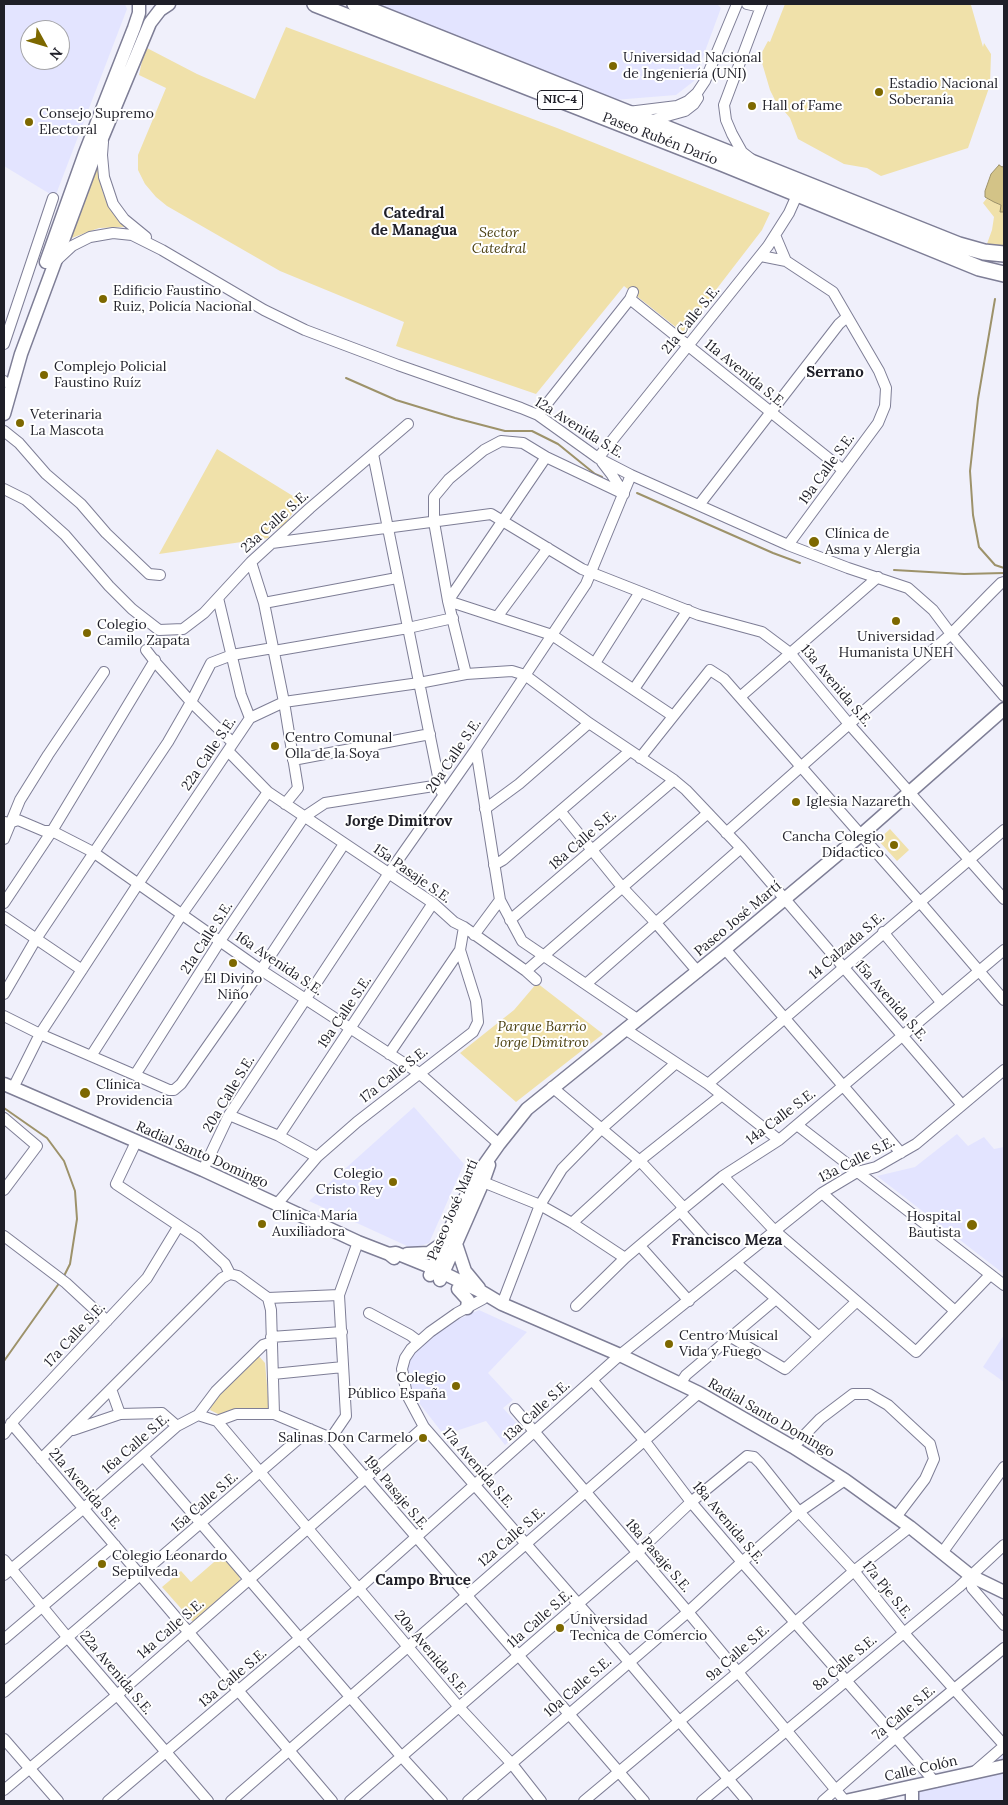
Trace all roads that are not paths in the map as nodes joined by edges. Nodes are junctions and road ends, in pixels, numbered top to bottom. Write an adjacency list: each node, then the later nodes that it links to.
1 (139, 4): 29 (main road)
2 (169, 4): 11 (main road)
3 (315, 4): 13 (highway, Paseo Rubén Darío / NIC-4)
4 (355, 4): 9 (highway, Paseo Rubén Darío / NIC-4)
5 (737, 4): 8 (street)
6 (747, 4): 7 (street)
7 (762, 5): 12 (street)
8 (705, 81): 9 (street); 10 (street)
9 (626, 112): 10 (highway, Paseo Rubén Darío / NIC-4)
10 (649, 121): 12 (highway, Paseo Rubén Darío / NIC-4)
11 (104, 135): 17 (street, 12a Avenida S.E.); 21 (main road)
12 (757, 165): 13 (highway, Paseo Rubén Darío / NIC-4)
13 (800, 189): 15 (street, 21a Calle S.E.); 16 (highway, Paseo Rubén Darío / NIC-4)
14 (53, 198): 26 (street)
15 (775, 235): 19 (street, 21a Calle S.E.); 20 (street)
16 (924, 236): 18 (highway, Paseo Rubén Darío / NIC-4); 22 (highway, Paseo Rubén Darío / NIC-4)
17 (162, 250): 21 (street, 12a Avenida S.E.); 33 (street, 12a Avenida S.E.)
18 (1004, 254)
19 (761, 256): 20 (street); 28 (street, 21a Calle S.E.)
20 (786, 261): 25 (street)
21 (55, 264): 27 (main road)
22 (980, 268): 23 (highway, Paseo Rubén Darío / NIC-4); 24 (main road)
23 (1004, 274)
24 (1004, 281)
25 (847, 317): 31 (street); 39 (street, 19a Calle S.E.)
26 (4, 344)
27 (25, 344): 29 (main road); 32 (main road)
28 (688, 345): 31 (street, 11a Avenida S.E.); 33 (street, 11a Avenida S.E.); 38 (street, 21a Calle S.E.)
29 (4, 384): 30 (main road)
30 (4, 404)
31 (771, 413): 39 (street, 11a Avenida S.E.); 42 (street)
32 (4, 414)
33 (538, 415): 38 (street, 12a Avenida S.E.)
34 (408, 424): 36 (street, 23a Calle S.E.)
35 (4, 432): 51 (street)
36 (373, 454): 45 (street); 46 (street, 23a Calle S.E.)
37 (546, 456): 40 (street); 43 (street); 44 (street)
38 (598, 458): 40 (street, 12a Avenida S.E.); 40 (street)
39 (843, 470): 47 (street, 19a Calle S.E.)
40 (627, 486): 42 (street, 12a Avenida S.E.); 50 (street, 20a Calle S.E.)
41 (4, 489): 56 (street, 23a Calle S.E.)
42 (699, 505): 47 (street, 12a Avenida S.E.)
43 (503, 521): 44 (street, 13a Avenida S.E.); 48 (street, 13a Avenida S.E.); 57 (street)
44 (434, 522): 45 (street, 13a Avenida S.E.); 57 (street)
45 (387, 528): 46 (street, 13a Avenida S.E.); 53 (street)
46 (272, 543): 49 (street, 23a Calle S.E.)
47 (788, 545): 52 (street, 12a Avenida S.E.)
48 (548, 548): 50 (street, 13a Avenida S.E.); 60 (street)
49 (251, 562): 56 (street, 23a Calle S.E.); 58 (street)
50 (591, 573): 55 (street, 13a Avenida S.E.); 64 (street, 20a Calle S.E.)
51 (160, 575)
52 (878, 577): 63 (street, 12a Avenida S.E.); 67 (street)
53 (397, 578): 58 (street); 62 (street)
54 (1004, 582): 63 (street)
55 (640, 592): 59 (street, 13a Avenida S.E.); 70 (street)
56 (218, 598): 68 (street)
57 (448, 601): 60 (street); 61 (street)
58 (264, 603): 66 (street)
59 (688, 610): 67 (street, 13a Avenida S.E.); 75 (street)
60 (497, 617): 64 (street)
61 (453, 618): 62 (street); 72 (street)
62 (408, 628): 66 (street); 74 (street)
63 (951, 634): 76 (street, 12a Avenida S.E.); 84 (street)
64 (552, 635): 70 (street); 73 (street, 20a Calle S.E.)
65 (146, 650): 69 (street, 15a Pasaje S.E.)
66 (273, 650): 68 (street); 79 (street)
67 (790, 653): 77 (street); 84 (street, 13a Avenida S.E.)
68 (232, 655): 78 (street); 82 (street)
69 (155, 660): 78 (street, 15a Pasaje S.E.); 104 (street)
70 (595, 663): 75 (street)
71 (104, 672): 102 (street)
72 (466, 674): 73 (street, 22a Calle S.E.); 74 (street, 22a Calle S.E.)
73 (524, 675): 83 (street, 22a Calle S.E.); 87 (street, 20a Calle S.E.)
74 (419, 683): 79 (street, 22a Calle S.E.); 85 (street)
75 (634, 689): 81 (street)
76 (1004, 696)
77 (740, 697): 81 (street); 91 (street)
78 (191, 702): 86 (street, 15a Pasaje S.E.); 111 (street)
79 (284, 702): 82 (street, 22a Calle S.E.); 90 (street)
80 (1004, 709): 95 (main road, Paseo José Martí)
81 (673, 716): 89 (street)
82 (250, 718): 86 (street, 22a Calle S.E.)
83 (589, 723): 88 (street, 22a Calle S.E.); 98 (street)
84 (849, 724): 91 (street); 95 (street, 13a Avenida S.E.)
85 (430, 734): 90 (street); 93 (street)
86 (231, 747): 94 (street, 15a Pasaje S.E.); 115 (street, 22a Calle S.E.)
87 (476, 749): 96 (street, 20a Calle S.E.); 98 (street)
88 (630, 752): 89 (street, 22a Calle S.E.); 99 (street)
89 (640, 758): 92 (street, 22a Calle S.E.)
90 (293, 760): 97 (street)
91 (801, 765): 105 (street); 106 (street)
92 (674, 780): 100 (street, 22a Calle S.E.); 110 (street, 18a Calle S.E.)
93 (440, 785): 96 (street); 101 (street)
94 (268, 792): 97 (street, 15a Pasaje S.E.); 123 (street)
95 (910, 792): 106 (main road, Paseo José Martí); 112 (street, 13a Avenida S.E.)
96 (443, 797): 114 (street, 20a Calle S.E.)
97 (285, 804): 101 (street, 15a Pasaje S.E.)
98 (485, 809): 113 (street)
99 (561, 812): 110 (street); 113 (street)
100 (708, 814): 105 (street, 15a Avenida S.E.); 116 (street)
101 (304, 816): 108 (street, 15a Pasaje S.E.); 131 (street, 21a Calle S.E.)
102 (8, 822): 104 (street, 16a Avenida S.E.); 107 (street)
103 (1004, 830): 112 (street, 14 Calzada S.E.)
104 (52, 831): 111 (street, 16a Avenida S.E.); 121 (street)
105 (726, 833): 109 (street, 15a Avenida S.E.)
106 (861, 835): 117 (main road, Paseo José Martí); 120 (street)
107 (4, 839)
108 (344, 844): 114 (street, 15a Pasaje S.E.); 138 (street)
109 (741, 848): 117 (street, 15a Avenida S.E.); 126 (street)
110 (593, 850): 116 (street); 125 (street, 18a Calle S.E.)
111 (93, 852): 115 (street, 16a Avenida S.E.); 130 (street)
112 (970, 860): 118 (street, 13a Avenida S.E.); 120 (street, 14 Calzada S.E.)
113 (494, 865): 119 (street)
114 (389, 873): 122 (street, 15a Pasaje S.E.); 145 (street, 20a Calle S.E.)
115 (138, 884): 123 (street, 16a Avenida S.E.); 137 (street, 22a Calle S.E.)
116 (622, 887): 126 (street); 135 (street)
117 (785, 898): 132 (main road, Paseo José Martí); 136 (street, 15a Avenida S.E.)
118 (1004, 899)
119 (500, 900): 125 (street); 129 (street)
120 (920, 901): 128 (street, 14 Calzada S.E.); 141 (street)
121 (4, 903)
122 (433, 903): 127 (street, 15a Pasaje S.E.); 151 (street, 19a Calle S.E.)
123 (182, 914): 131 (street, 16a Avenida S.E.); 156 (street)
124 (4, 917): 130 (street)
125 (510, 920): 135 (street)
126 (656, 923): 140 (street); 143 (street)
127 (464, 927): 129 (street, 15a Pasaje S.E.); 133 (street)
128 (883, 932): 136 (street, 14 Calzada S.E.); 147 (street)
129 (474, 935): 139 (street, 15a Pasaje S.E.)
130 (36, 939): 137 (street); 144 (street)
131 (220, 941): 138 (street, 16a Avenida S.E.); 160 (street, 21a Calle S.E.)
132 (725, 949): 140 (main road, Paseo José Martí); 149 (street)
133 (460, 950): 155 (street); 159 (street, 17a Calle S.E.)
134 (1004, 950): 141 (street, 14a Calle S.E.)
135 (544, 955): 139 (street); 143 (street)
136 (844, 966): 149 (street, 14 Calzada S.E.); 154 (street, 15a Avenida S.E.)
137 (82, 970): 153 (street, 22a Calle S.E.)
138 (261, 970): 145 (street, 16a Avenida S.E.); 160 (street)
139 (526, 971): 142 (street, 15a Pasaje S.E.)
140 (698, 972): 150 (main road, Paseo José Martí)
141 (980, 972): 146 (street); 147 (street, 14a Calle S.E.)
142 (536, 980)
143 (586, 984): 150 (street)
144 (4, 994)
145 (306, 999): 151 (street, 16a Avenida S.E.); 167 (street, 20a Calle S.E.)
146 (1004, 1000)
147 (941, 1002): 154 (street, 14a Calle S.E.)
148 (4, 1016): 153 (street)
149 (785, 1017): 161 (street, 14 Calzada S.E.); 163 (street)
150 (637, 1019): 152 (main road, Paseo José Martí)
151 (351, 1028): 155 (street, 16a Avenida S.E.); 171 (street, 19a Calle S.E.)
152 (625, 1029): 157 (street); 164 (main road, Paseo José Martí)
153 (40, 1034): 156 (street); 162 (street, 22a Calle S.E.)
154 (903, 1035): 163 (street, 14a Calle S.E.); 166 (street, 15a Avenida S.E.)
155 (389, 1054): 159 (street, 16a Avenida S.E.)
156 (91, 1056): 160 (street)
157 (676, 1063): 161 (street); 170 (street)
158 (1004, 1070): 166 (street, 13a Calle S.E.)
159 (419, 1073): 174 (street, 16a Avenida S.E.); 176 (street, 17a Calle S.E.)
160 (135, 1076)
161 (708, 1084): 165 (street)
162 (8, 1086): 173 (main road, Radial Santo Domingo)
163 (844, 1086): 169 (street, 14a Calle S.E.); 175 (street)
164 (552, 1087): 170 (street); 174 (main road, Paseo José Martí)
165 (722, 1094): 172 (street); 177 (street)
166 (962, 1105): 175 (street, 13a Calle S.E.)
167 (229, 1115): 171 (street); 178 (street, 20a Calle S.E.)
168 (4, 1120): 182 (street)
169 (796, 1125): 172 (street, 14a Calle S.E.); 179 (street)
170 (602, 1128): 177 (street); 185 (street)
171 (278, 1136): 176 (street)
172 (779, 1140): 180 (street, 14a Calle S.E.)
173 (136, 1142): 178 (main road, Radial Santo Domingo); 188 (street)
174 (496, 1148): 181 (main road, Paseo José Martí); 193 (main road, Paseo José Martí)
175 (901, 1153): 179 (street, 13a Calle S.E.)
176 (317, 1157): 184 (street, 17a Calle S.E.)
177 (640, 1161): 186 (street); 187 (street)
178 (203, 1170): 184 (main road, Radial Santo Domingo)
179 (857, 1172): 183 (street, 13a Calle S.E.); 200 (street)
180 (723, 1176): 186 (street, 14a Calle S.E.); 189 (street)
181 (483, 1182): 185 (street); 193 (main road, Paseo José Martí)
182 (4, 1190)
183 (822, 1193): 189 (street, 13a Calle S.E.); 212 (street)
184 (277, 1204): 192 (main road, Radial Santo Domingo)
185 (540, 1204): 187 (street); 209 (street)
186 (682, 1209): 191 (street); 194 (street, 14a Calle S.E.)
187 (572, 1222): 196 (street)
188 (178, 1227): 198 (street); 214 (street, 17a Calle S.E.)
189 (774, 1230): 197 (street, 13a Calle S.E.); 208 (street)
190 (4, 1236): 214 (street)
191 (705, 1239)
192 (358, 1242): 195 (main road, Radial Santo Domingo); 203 (street)
193 (449, 1244): 195 (main road); 199 (main road, Paseo José Martí); 204 (main road)
194 (640, 1246): 196 (street, 14a Calle S.E.); 207 (street)
195 (393, 1253): 199 (main road, Radial Santo Domingo)
196 (625, 1258): 210 (street, 14a Calle S.E.)
197 (736, 1263): 206 (street); 207 (street, 13a Calle S.E.)
198 (230, 1274): 205 (street); 225 (street)
199 (436, 1274): 202 (main road, Radial Santo Domingo); 204 (main road, Radial Santo Domingo)
200 (990, 1275): 201 (street); 212 (street)
201 (1004, 1285)
202 (458, 1289): 204 (main road, Radial Santo Domingo); 211 (main road)
203 (339, 1295): 205 (street); 215 (street)
204 (483, 1296): 209 (main road, Radial Santo Domingo); 211 (street)
205 (268, 1298): 218 (street)
206 (776, 1299): 216 (street); 217 (street)
207 (689, 1301): 220 (street, 13a Calle S.E.)
208 (856, 1302): 212 (street); 217 (street)
209 (502, 1304): 220 (main road, Radial Santo Domingo)
210 (576, 1306)
211 (467, 1308): 219 (street)
212 (954, 1312)
213 (369, 1313): 219 (street)
214 (107, 1321): 232 (street, 17a Calle S.E.)
215 (342, 1332): 218 (street); 221 (street)
216 (731, 1337): 217 (street); 224 (street)
217 (819, 1337)
218 (272, 1340): 222 (street); 230 (street)
219 (418, 1341): 234 (street, 17a Avenida S.E.)
220 (620, 1355): 223 (street, 13a Calle S.E.); 224 (main road, Radial Santo Domingo)
221 (343, 1367): 222 (street); 239 (street)
222 (273, 1374): 229 (street)
223 (592, 1380): 237 (street, 13a Calle S.E.); 240 (street, 18a Avenida S.E.)
224 (680, 1384): 226 (main road, Radial Santo Domingo)
225 (111, 1389): 228 (street); 236 (street)
226 (699, 1393): 240 (street, 12a Calle S.E.); 241 (main road, Radial Santo Domingo)
227 (516, 1410): 237 (street)
228 (120, 1414): 233 (street); 236 (street)
229 (274, 1414): 231 (street, 19a Pasaje S.E.); 235 (street, 19a Pasaje S.E.)
230 (198, 1415): 231 (street); 233 (street, 16a Calle S.E.)
231 (217, 1421): 246 (street, 20a Avenida S.E.)
232 (12, 1423): 238 (street, 17a Calle S.E.); 244 (street, 21a Avenida S.E.)
233 (177, 1426): 242 (street, 16a Calle S.E.)
234 (424, 1427): 247 (street, 14a Calle S.E.); 249 (street, 17a Avenida S.E.)
235 (310, 1429): 239 (street, 19a Pasaje S.E.); 246 (street, 15a Calle S.E.)
236 (69, 1431): 244 (street)
237 (535, 1431): 249 (street, 13a Calle S.E.); 250 (street)
238 (4, 1434)
239 (330, 1438): 247 (street, 19a Pasaje S.E.)
240 (644, 1440): 250 (street, 12a Calle S.E.); 251 (street, 18a Avenida S.E.)
241 (793, 1447): 248 (main road, Radial Santo Domingo); 254 (street)
242 (143, 1456): 252 (street, 16a Calle S.E.); 255 (street)
243 (747, 1456): 251 (street, 11a Calle S.E.); 253 (street, 17a Pje S.E.)
244 (41, 1459): 252 (street, 21a Avenida S.E.)
245 (1004, 1467): 263 (street)
246 (261, 1472): 255 (street, 15a Calle S.E.); 257 (street, 20a Avenida S.E.)
247 (365, 1478): 257 (street, 14a Calle S.E.); 258 (street, 19a Pasaje S.E.)
248 (845, 1480): 253 (street, 10a Calle S.E.); 254 (main road, Radial Santo Domingo)
249 (475, 1485): 258 (street, 13a Calle S.E.); 259 (street, 17a Avenida S.E.)
250 (585, 1491): 259 (street, 12a Calle S.E.); 262 (street, 18a Pasaje S.E.)
251 (691, 1502): 262 (street, 11a Calle S.E.); 265 (street, 18a Avenida S.E.)
252 (84, 1508): 260 (street, 21a Avenida S.E.); 267 (street, 16a Calle S.E.)
253 (799, 1512): 265 (street, 10a Calle S.E.); 266 (street, 17a Pje S.E.)
254 (896, 1517): 256 (main road, Radial Santo Domingo)
255 (200, 1524): 268 (street, 15a Calle S.E.); 270 (street)
256 (910, 1527): 263 (main road, Radial Santo Domingo); 266 (street, 9a Calle S.E.)
257 (307, 1529): 270 (street, 14a Calle S.E.); 271 (street, 20a Avenida S.E.)
258 (415, 1538): 271 (street, 13a Calle S.E.); 273 (street, 19a Pasaje S.E.)
259 (526, 1543): 273 (street, 12a Calle S.E.); 274 (street, 17a Avenida S.E.)
260 (115, 1545): 268 (street, 21a Avenida S.E.); 275 (street)
261 (1004, 1545): 269 (street, 8a Calle S.E.)
262 (637, 1553): 274 (street, 11a Calle S.E.); 276 (street, 18a Pasaje S.E.)
263 (942, 1553): 269 (main road, Radial Santo Domingo)
264 (4, 1560): 267 (street, 22a Avenida S.E.)
265 (742, 1562): 276 (street, 10a Calle S.E.); 277 (street, 18a Avenida S.E.)
266 (854, 1571): 277 (street, 9a Calle S.E.); 280 (street, 17a Pje S.E.)
267 (8, 1572): 275 (street, 22a Avenida S.E.)
268 (140, 1575): 279 (street, 21a Avenida S.E.); 281 (street, 15a Calle S.E.)
269 (971, 1576): 272 (main road, Radial Santo Domingo); 278 (street); 280 (street, 8a Calle S.E.)
270 (248, 1580): 279 (street, 14a Calle S.E.); 283 (street)
271 (358, 1589): 283 (street, 13a Calle S.E.); 284 (street, 20a Avenida S.E.)
272 (1004, 1592)
273 (466, 1596): 284 (street, 12a Calle S.E.); 286 (street, 19a Pasaje S.E.)
274 (578, 1604): 286 (street, 11a Calle S.E.); 287 (street, 17a Avenida S.E.)
275 (42, 1606): 281 (street, 22a Avenida S.E.); 282 (street)
276 (688, 1612): 287 (street, 10a Calle S.E.); 288 (street, 18a Pasaje S.E.)
277 (794, 1622): 288 (street, 9a Calle S.E.); 289 (street, 18a Avenida S.E.)
278 (1004, 1625)
279 (189, 1632): 290 (street, 21a Avenida S.E.); 293 (street, 14a Calle S.E.)
280 (903, 1632): 289 (street, 8a Calle S.E.); 291 (street, 17a Pje S.E.)
281 (68, 1638): 292 (street, 15a Calle S.E.); 293 (street, 22a Avenida S.E.)
282 (4, 1639)
283 (300, 1639): 290 (street, 13a Calle S.E.); 294 (street)
284 (408, 1647): 294 (street, 12a Calle S.E.); 295 (street, 20a Avenida S.E.)
285 (1004, 1648): 291 (street, 7a Calle S.E.)
286 (518, 1656): 295 (street, 11a Calle S.E.); 296 (street)
287 (629, 1662): 296 (street, 10a Calle S.E.); 297 (street, 17a Avenida S.E.)
288 (737, 1673): 297 (street, 9a Calle S.E.); 298 (street, 18a Pasaje S.E.)
289 (846, 1681): 298 (street, 8a Calle S.E.); 299 (street)
290 (239, 1690): 302 (street, 21a Avenida S.E.); 303 (street, 13a Calle S.E.)
291 (953, 1690): 299 (street, 7a Calle S.E.); 301 (street, 17a Pje S.E.)
292 (4, 1692)
293 (117, 1695): 303 (street, 22a Avenida S.E.); 307 (street, 14a Calle S.E.)
294 (350, 1697): 302 (street, 12a Calle S.E.); 304 (street)
295 (458, 1706): 304 (street, 11a Calle S.E.); 305 (street, 20a Avenida S.E.)
296 (569, 1713): 305 (street, 10a Calle S.E.); 308 (street)
297 (679, 1722): 308 (street, 9a Calle S.E.); 310 (street, 17a Avenida S.E.)
298 (786, 1731): 310 (street, 8a Calle S.E.); 313 (street, 18a Pasaje S.E.)
299 (896, 1737): 311 (street); 313 (street, 7a Calle S.E.)
300 (4, 1739): 307 (street)
301 (1004, 1745): 309 (street)
302 (289, 1750): 318 (street, 12a Calle S.E.); 319 (street, 21a Avenida S.E.)
303 (166, 1753): 316 (street, 13a Calle S.E.); 317 (street, 22a Avenida S.E.)
304 (401, 1756): 320 (street, 11a Calle S.E.); 321 (street)
305 (512, 1764): 322 (street, 10a Calle S.E.); 323 (street, 20a Avenida S.E.)
306 (1004, 1766): 309 (main road, Calle Colón)
307 (29, 1769): 314 (street, 14a Calle S.E.); 315 (street)
308 (619, 1772): 324 (street, 9a Calle S.E.); 325 (street)
309 (974, 1772): 311 (main road, Calle Colón)
310 (729, 1779): 326 (street, 8a Calle S.E.); 327 (street, 17a Avenida S.E.)
311 (935, 1782): 312 (main road, Calle Colón)
312 (912, 1787): 329 (main road, Calle Colón); 330 (main road)
313 (835, 1789): 328 (street, 7a Calle S.E.); 329 (street, 18a Pasaje S.E.)
314 (4, 1790)
315 (58, 1801)
316 (108, 1801)
317 (208, 1801)
318 (231, 1801)
319 (332, 1801)
320 (350, 1801)
321 (442, 1801)
322 (468, 1801)
323 (541, 1801)
324 (584, 1801)
325 (644, 1801)
326 (702, 1801)
327 (747, 1801)
328 (823, 1801)
329 (845, 1801)
330 (912, 1801)

